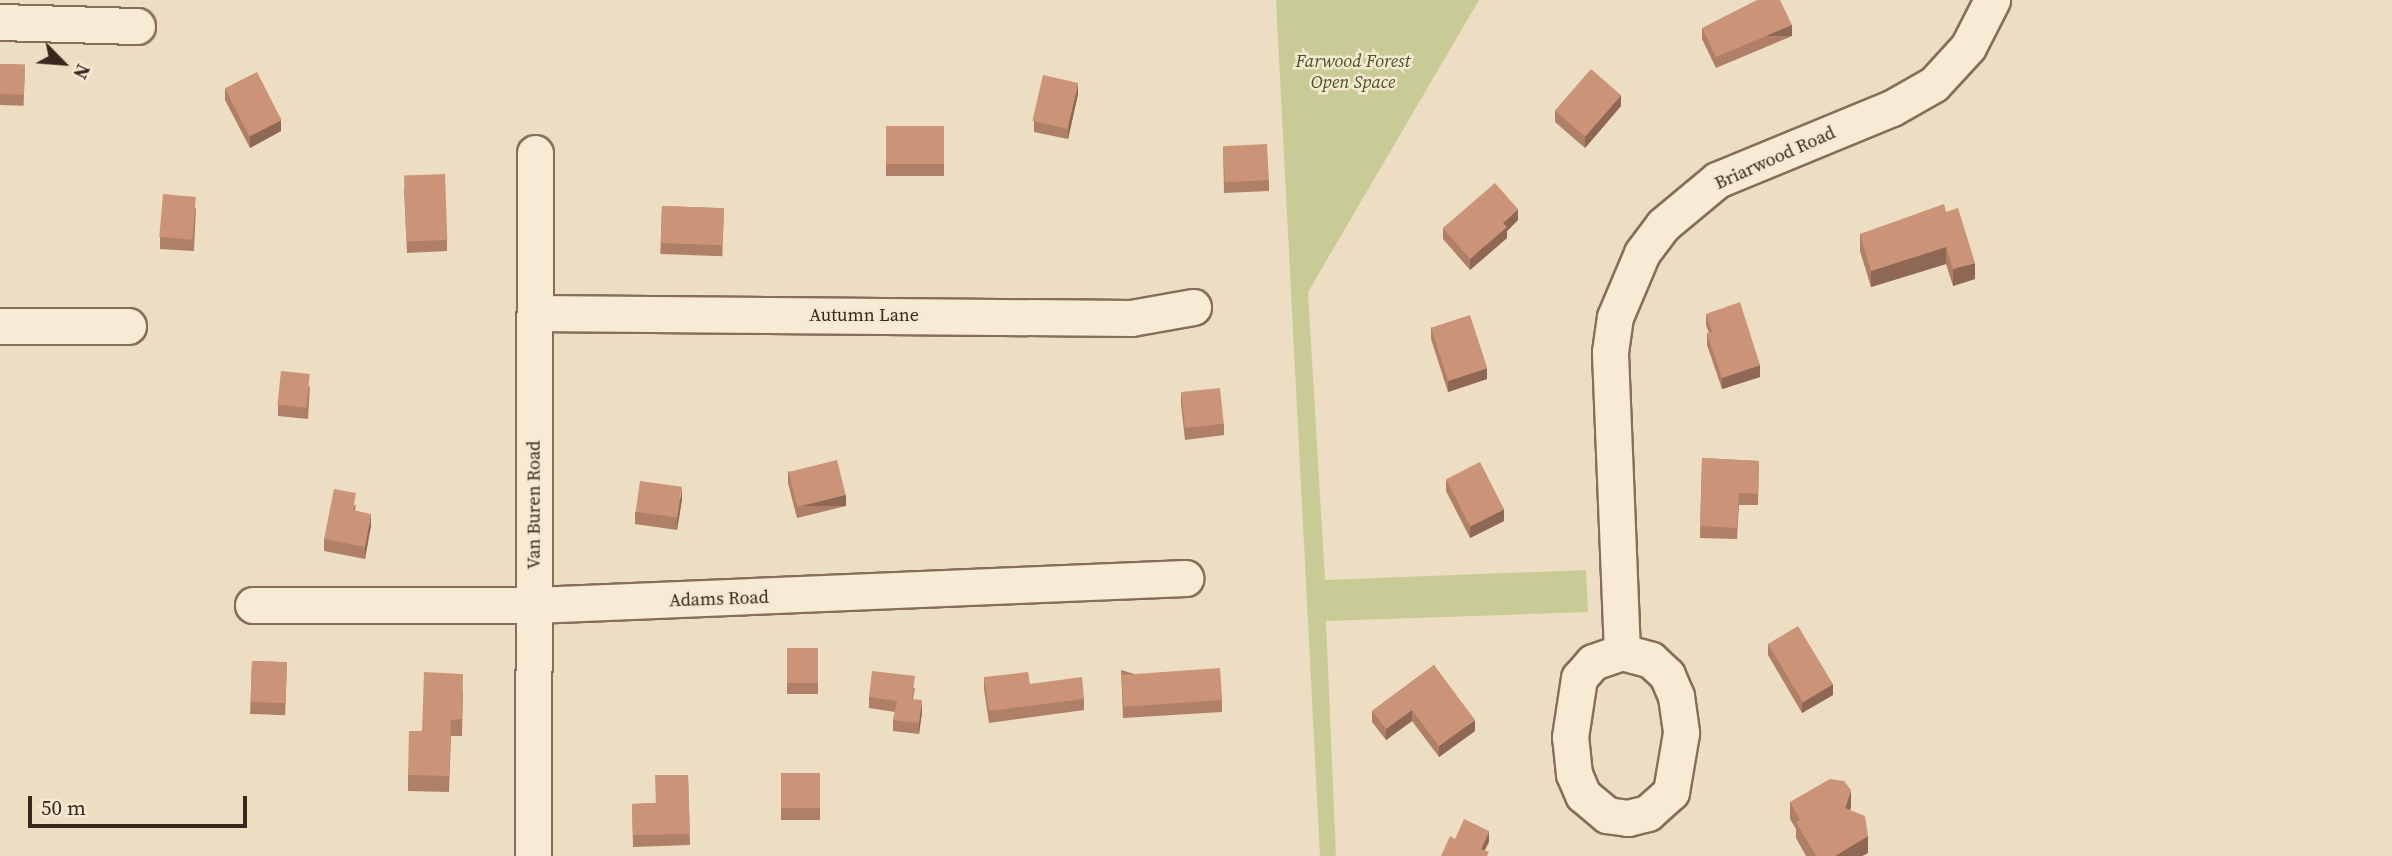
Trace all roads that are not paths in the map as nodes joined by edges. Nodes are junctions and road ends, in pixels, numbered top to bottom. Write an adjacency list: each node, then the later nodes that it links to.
1 (1993, 0): 12 (street, Briarwood Road)
2 (0, 22): 3 (street)
3 (137, 26)
4 (536, 153): 6 (street, Van Buren Road)
5 (1192, 307): 6 (street, Autumn Lane)
6 (535, 313): 11 (street, Van Buren Road)
7 (0, 326): 8 (street)
8 (128, 326)
9 (1185, 578): 11 (street, Adams Road)
10 (253, 605): 11 (street, Adams Road)
11 (534, 605): 13 (street, Van Buren Road)
12 (1622, 652): 12 (street)
13 (533, 856)

